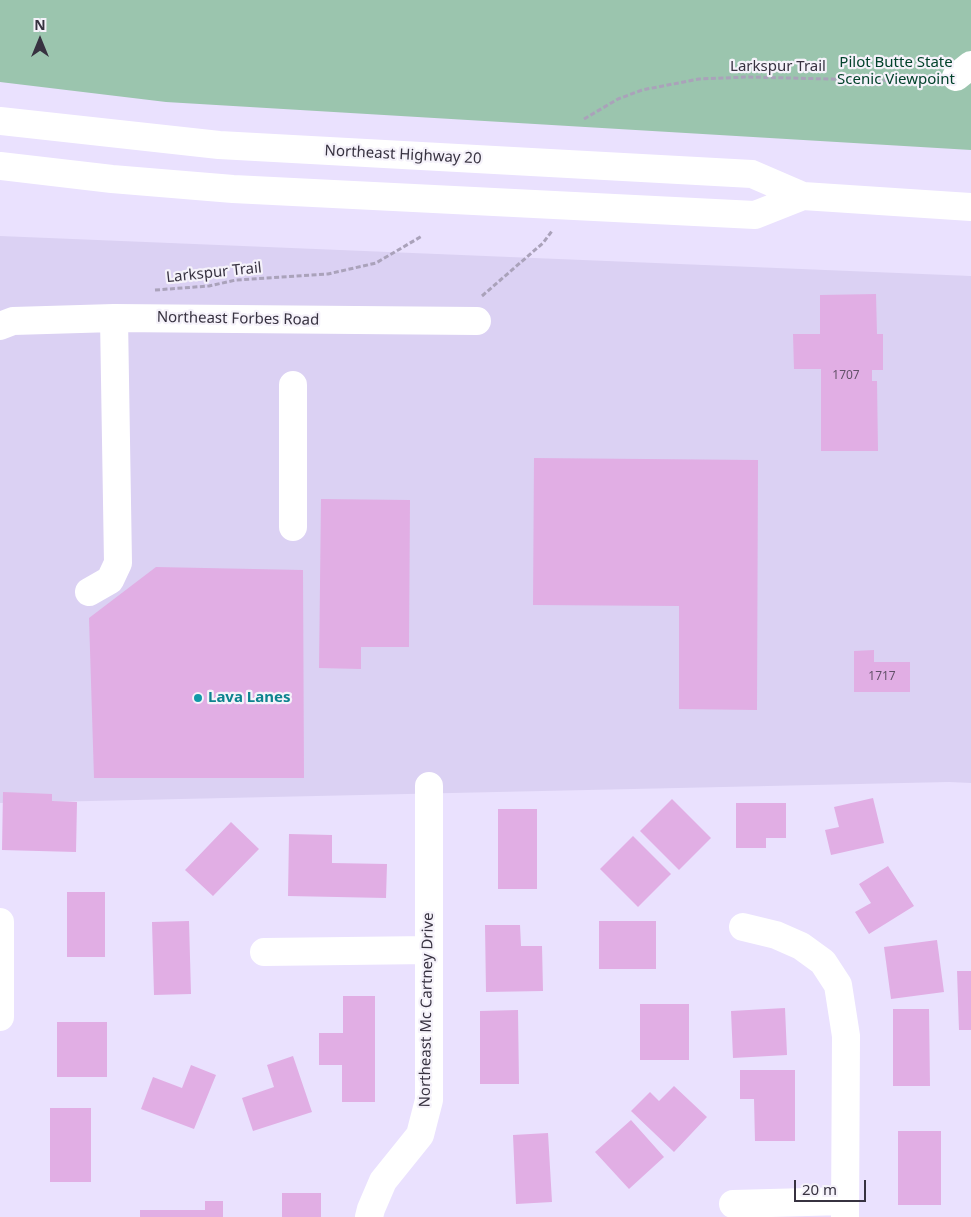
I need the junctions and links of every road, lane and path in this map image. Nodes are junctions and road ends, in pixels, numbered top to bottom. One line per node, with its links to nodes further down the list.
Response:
1 (953, 72): 2 (path, Larkspur Trail)
2 (584, 119)
3 (0, 121): 5 (main road, Northeast Highway 20)
4 (0, 166): 5 (main road, Northeast Highway 20)
5 (803, 196): 6 (main road, Northeast Highway 20)
6 (971, 207)
7 (554, 229): 12 (path)
8 (422, 236): 9 (path, Larkspur Trail)
9 (209, 286): 10 (path); 11 (path, Larkspur Trail)
10 (215, 290)
11 (148, 291)
12 (477, 310): 13 (main road, Northeast Forbes Road)
13 (114, 318): 14 (main road, Northeast Forbes Road); 17 (main road)
14 (0, 326)
15 (293, 385): 16 (main road)
16 (293, 526)
17 (88, 592)
18 (429, 786): 21 (main road, Northeast Mc Cartney Drive)
19 (0, 922): 23 (main road)
20 (744, 927): 25 (main road)
21 (429, 950): 22 (main road); 26 (main road, Northeast Mc Cartney Drive)
22 (264, 952)
23 (0, 1017)
24 (732, 1204): 25 (main road)
25 (845, 1209)
26 (369, 1217)

